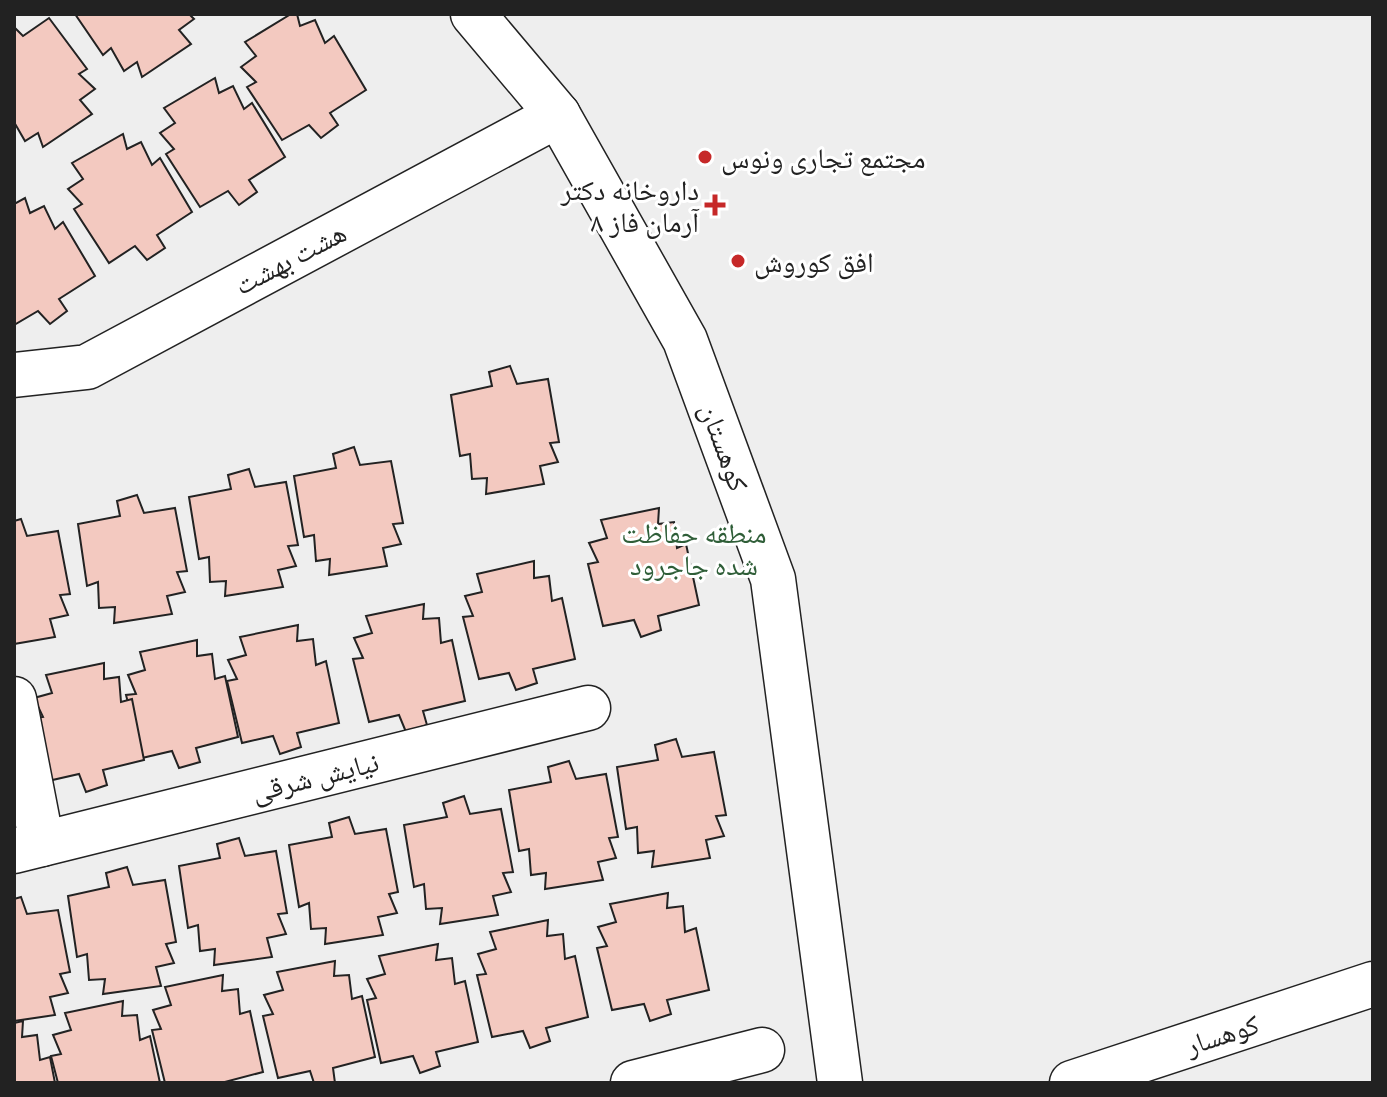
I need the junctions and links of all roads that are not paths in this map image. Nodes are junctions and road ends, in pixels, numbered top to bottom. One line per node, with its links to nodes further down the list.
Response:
1 (473, 14): 2 (street, کوهستان)
2 (558, 115): 3 (street, هشت بهشت); 10 (street, کوهستان)
3 (14, 375)
4 (14, 699): 6 (street)
5 (588, 708): 6 (street, نیایش شرقی)
6 (28, 847)
7 (1373, 984): 11 (street, کوهسار)
8 (762, 1050): 9 (street)
9 (633, 1083)
10 (840, 1083)
11 (1072, 1083)

